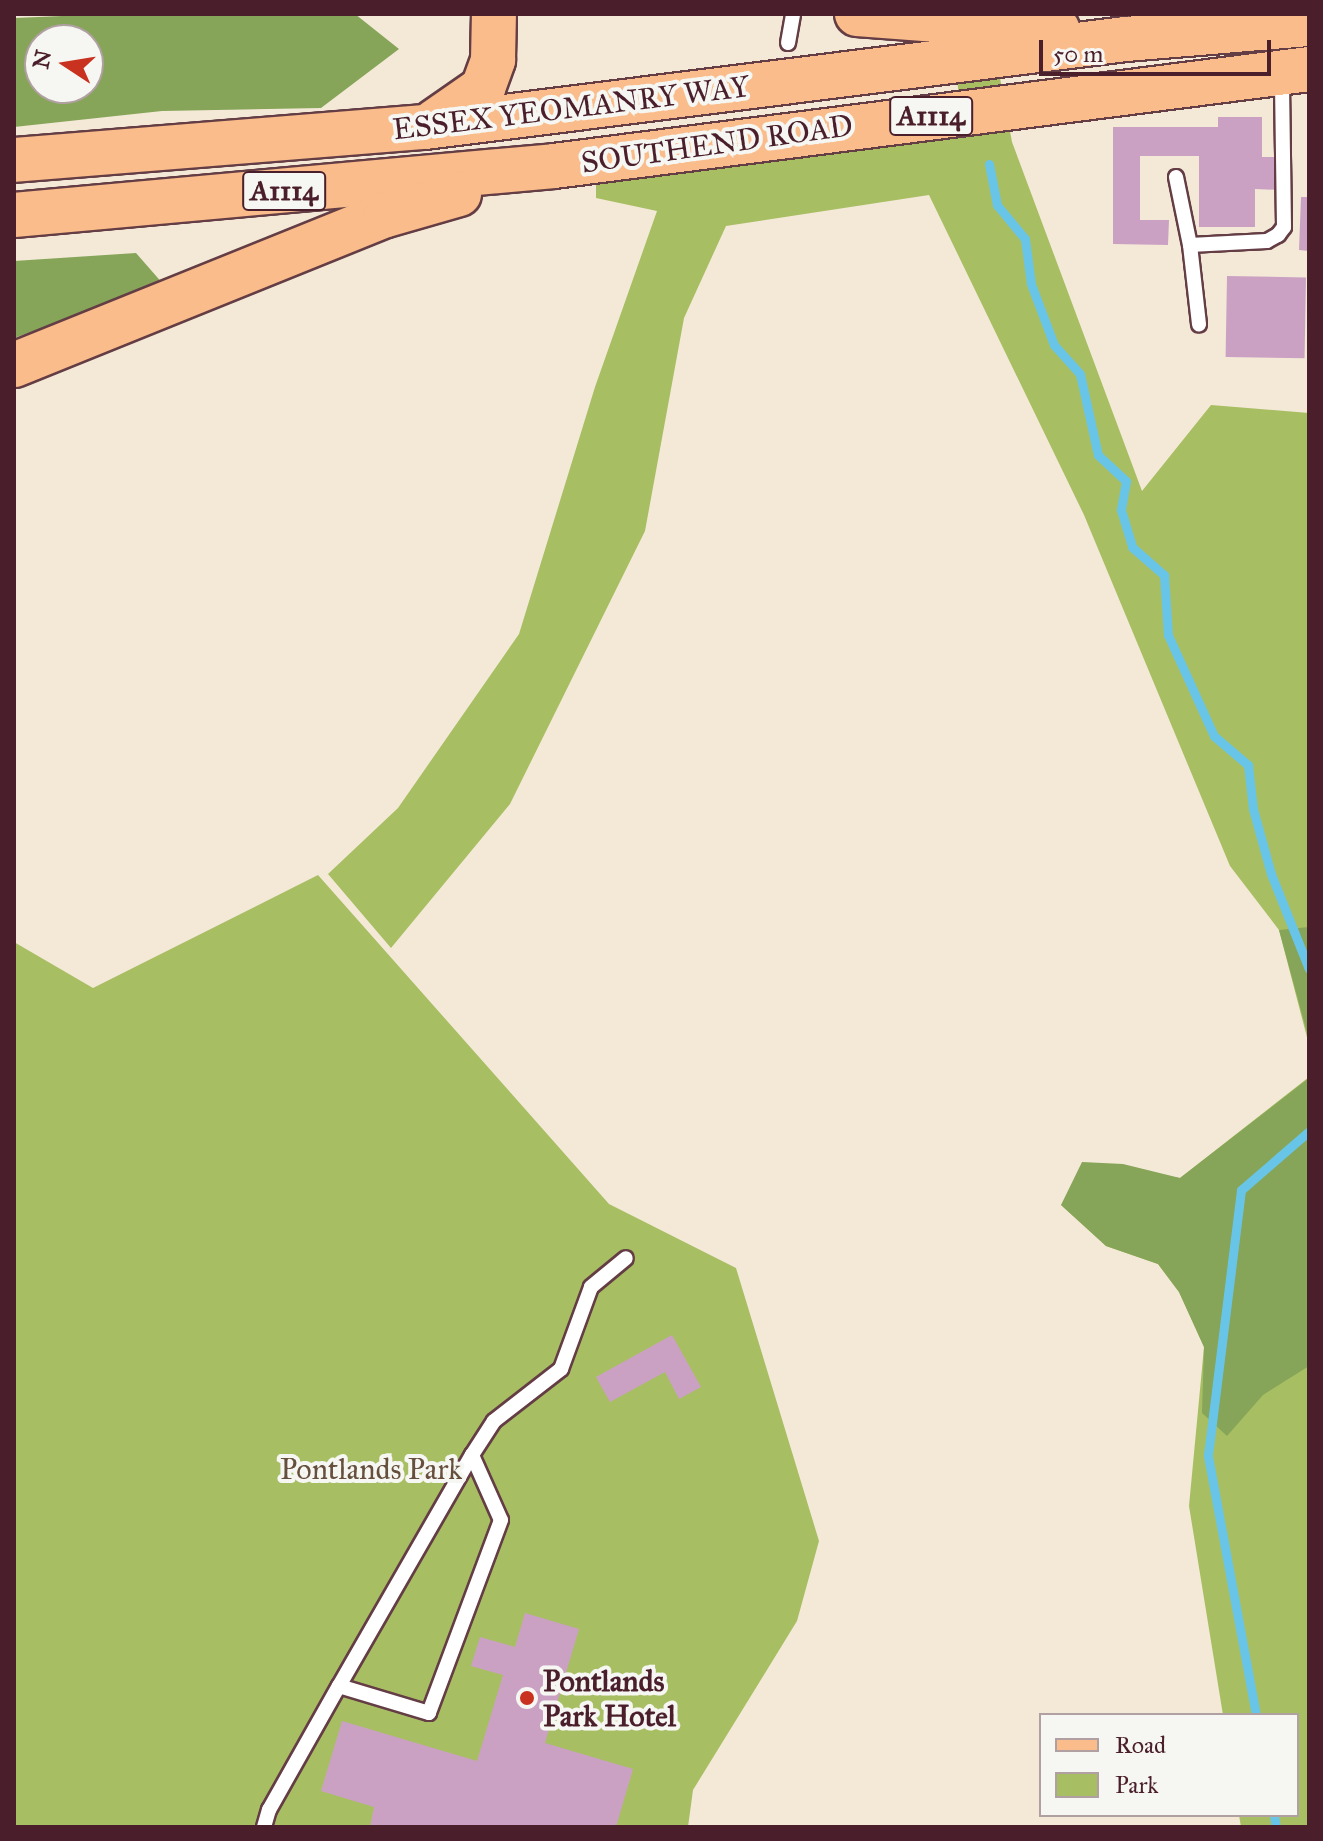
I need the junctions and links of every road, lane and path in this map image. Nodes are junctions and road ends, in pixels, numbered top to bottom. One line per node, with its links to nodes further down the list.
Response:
1 (494, 14): 8 (main road)
2 (793, 14): 6 (lane)
3 (857, 14): 5 (main road)
4 (1309, 24): 5 (main road, A1114)
5 (1126, 39): 8 (main road, ESSEX YEOMANRY WAY / A1114)
6 (788, 43)
7 (1295, 71): 10 (main road, SOUTHEND ROAD / A1114); 13 (lane)
8 (425, 127): 9 (main road, ESSEX YEOMANRY WAY / A1114)
9 (14, 160)
10 (554, 166): 12 (main road, ESSEX YEOMANRY WAY / A1114); 15 (main road)
11 (1176, 177): 13 (lane)
12 (14, 215)
13 (1190, 245): 14 (lane)
14 (1199, 324)
15 (14, 365)
16 (626, 1258): 17 (lane)
17 (472, 1455): 18 (lane); 18 (lane)
18 (339, 1686): 19 (lane)
19 (264, 1827)

